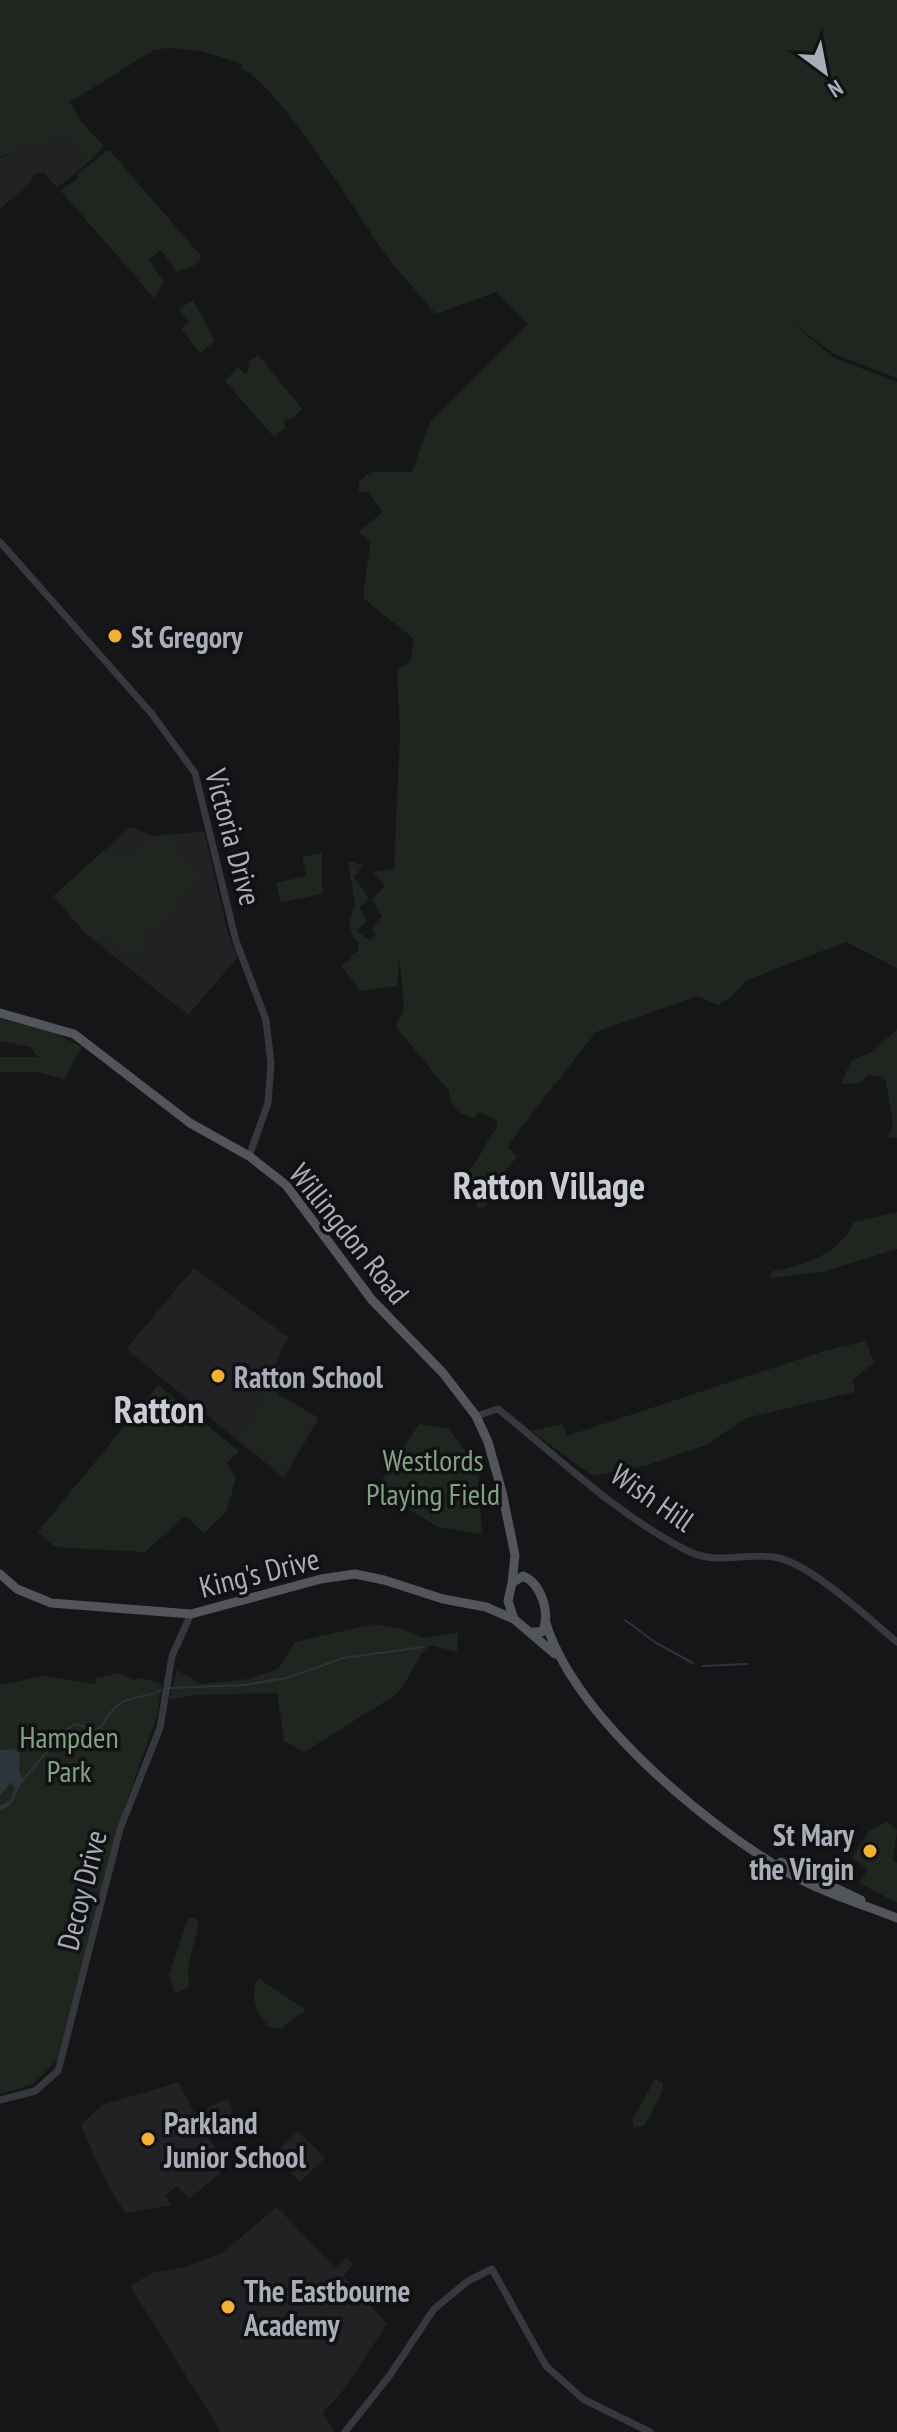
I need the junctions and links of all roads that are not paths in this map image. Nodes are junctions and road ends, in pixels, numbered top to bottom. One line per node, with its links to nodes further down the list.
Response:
1 (0, 542): 3 (street, Victoria Drive)
2 (0, 1013): 3 (main road, Willingdon Road)
3 (249, 1156): 4 (main road, Willingdon Road)
4 (476, 1416): 5 (main road, Willingdon Road); 14 (street, Wish Hill)
5 (515, 1555): 7 (main road, Willingdon Road); 8 (main road, Willingdon Road)
6 (0, 1574): 10 (main road, King's Drive)
7 (527, 1577): 8 (main road); 12 (main road, Willingdon Road)
8 (511, 1589): 9 (main road); 11 (main road, Willingdon Road)
9 (486, 1607): 10 (main road, King's Drive); 11 (main road, King's Drive)
10 (191, 1614): 19 (street, Decoy Drive)
11 (514, 1619): 13 (main road, King's Drive)
12 (545, 1620): 13 (main road); 15 (main road)
13 (530, 1632): 15 (main road)
14 (897, 1642)
15 (558, 1656): 16 (main road)
16 (725, 1828): 17 (main road); 17 (main road)
17 (882, 1912): 18 (main road)
18 (897, 1918)
19 (0, 2100)
20 (345, 2432): 21 (street)
21 (650, 2432)

